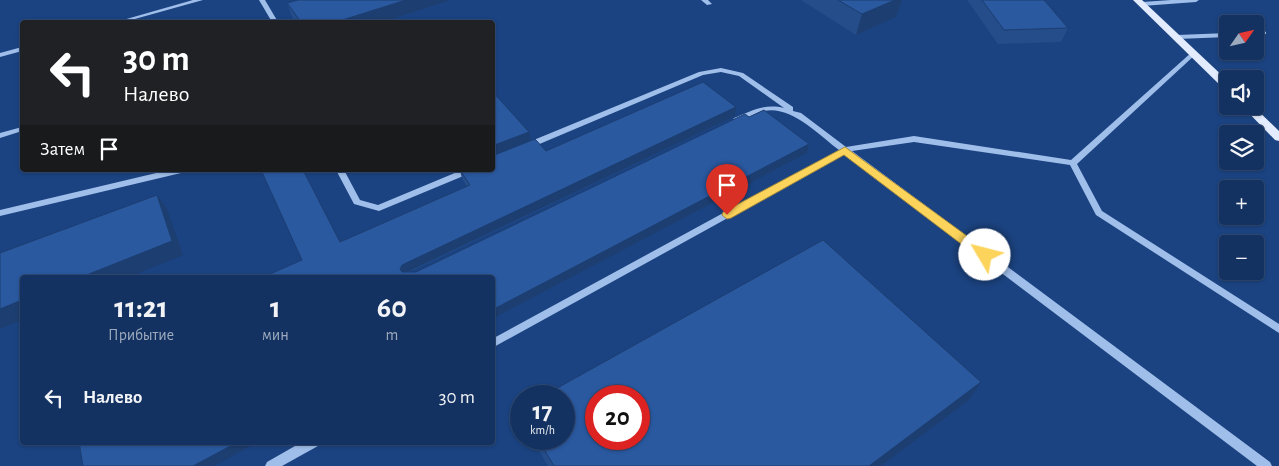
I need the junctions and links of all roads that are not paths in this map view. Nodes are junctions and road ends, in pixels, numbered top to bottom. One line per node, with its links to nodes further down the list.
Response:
1 (200, 0): 5 (street)
2 (262, 0): 6 (street)
3 (1196, 0): 4 (street)
4 (1139, 2): 8 (main road)
5 (126, 20)
6 (274, 20)
7 (1219, 35): 8 (street)
8 (1177, 37): 10 (main road)
9 (20, 50): 11 (street)
10 (1194, 53): 12 (main road); 21 (street)
11 (0, 55)
12 (1219, 78)
13 (798, 115): 15 (street); 19 (street); 20 (street)
14 (1256, 115): 18 (main road)
15 (727, 125)
16 (20, 129): 17 (street)
17 (0, 136)
18 (1279, 137)
19 (520, 149)
20 (845, 150): 21 (street); 27 (street); 30 (street)
21 (1073, 163): 26 (street)
22 (173, 172): 25 (street)
23 (341, 172): 24 (street)
24 (465, 172)
25 (0, 213)
26 (1279, 329)
27 (495, 342)
28 (309, 445): 29 (street)
29 (271, 466)
30 (1266, 466)

